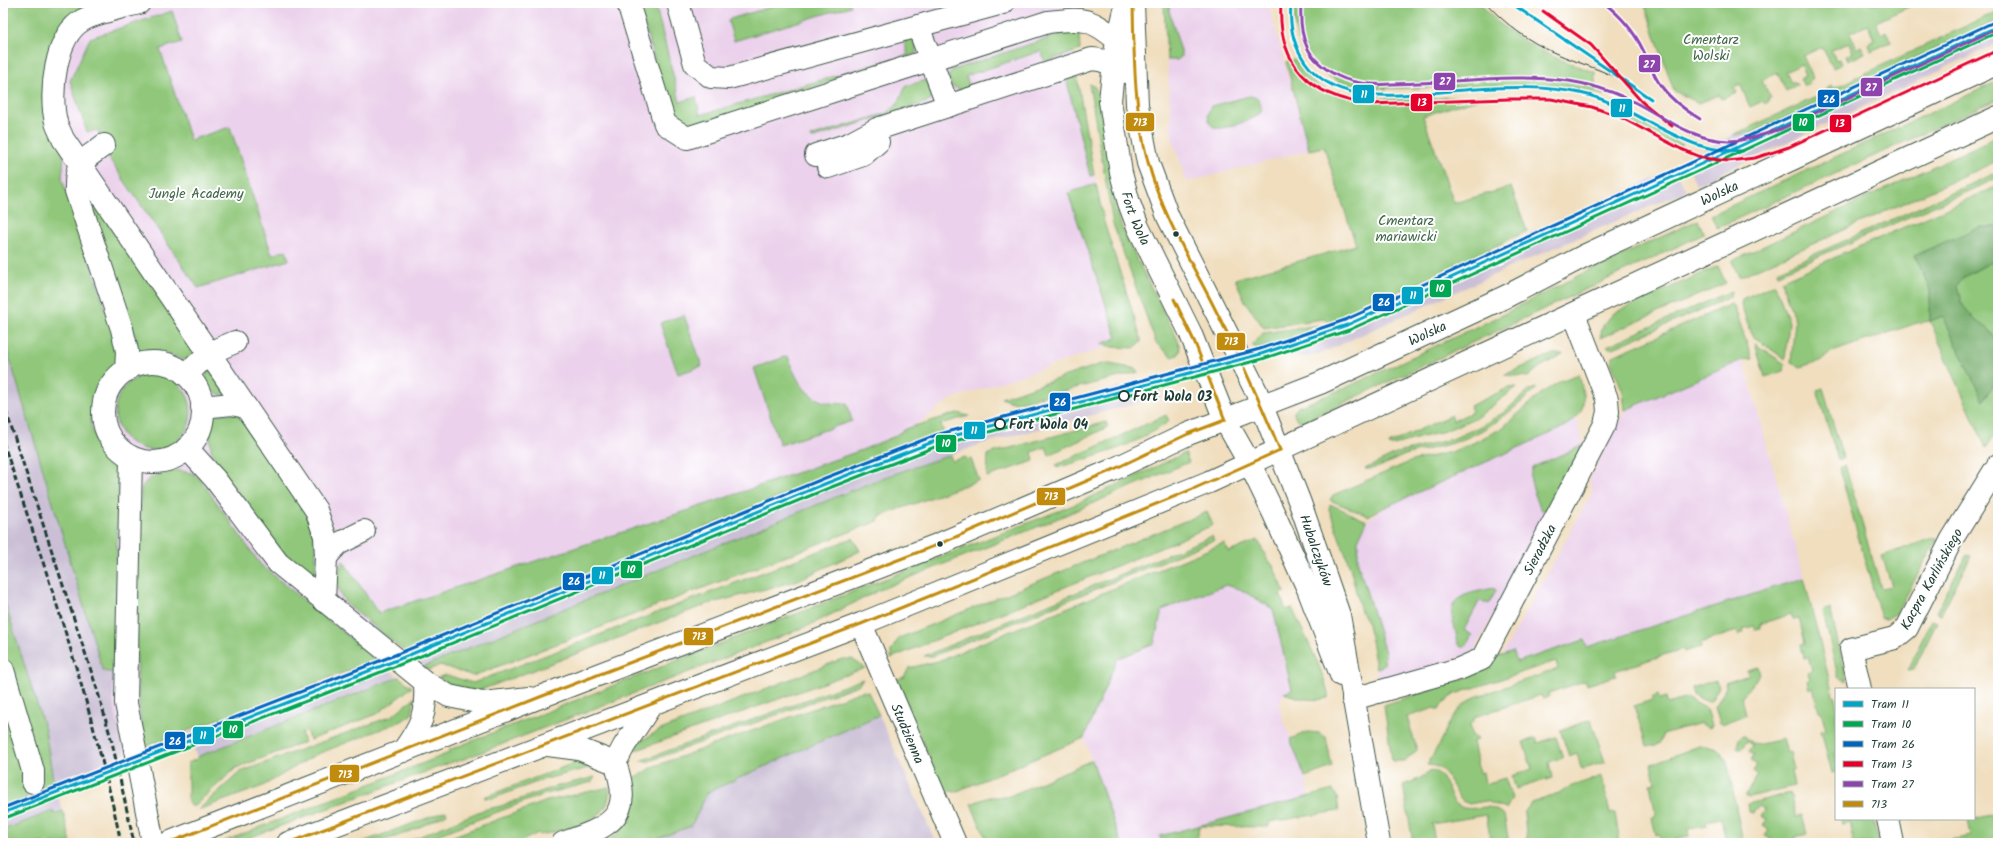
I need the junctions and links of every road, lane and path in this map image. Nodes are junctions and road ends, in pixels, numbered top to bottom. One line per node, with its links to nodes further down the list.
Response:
1 (139, 3): 19 (main road)
2 (628, 3): 9 (main road)
3 (678, 3): 7 (main road)
4 (1003, 3): 7 (main road)
5 (1127, 3): 8 (main road, Fort Wola)
6 (1133, 3): 13 (main road, Fort Wola)
7 (918, 26): 9 (main road)
8 (1117, 40): 9 (main road); 12 (main road, Fort Wola)
9 (931, 59): 15 (main road)
10 (1080, 63): 12 (main road); 14 (main road); 15 (main road)
11 (1998, 63): 25 (main road, Wolska)
12 (1113, 64): 13 (main road); 14 (main road, Fort Wola)
13 (1135, 81): 25 (main road, Fort Wola)
14 (1110, 101): 28 (main road, Fort Wola)
15 (948, 106): 18 (main road)
16 (1998, 117): 20 (main road)
17 (104, 145): 19 (main road)
18 (817, 156)
19 (80, 163): 22 (main road); 23 (main road)
20 (1574, 314): 30 (main road); 42 (main road, Sieradzka)
21 (235, 342): 22 (main road)
22 (209, 353): 24 (main road); 27 (main road)
23 (126, 371): 24 (main road); 31 (main road)
24 (186, 375): 26 (main road)
25 (1262, 405): 28 (main road, Wolska); 30 (main road, Hubalczyków)
26 (202, 407): 27 (main road); 29 (main road)
27 (246, 407): 35 (main road)
28 (1225, 420): 32 (main road, Hubalczyków); 41 (main road, Wolska)
29 (187, 448): 31 (main road); 36 (main road)
30 (1280, 450): 32 (main road); 42 (main road, Hubalczyków)
31 (131, 457): 49 (main road)
32 (1250, 464): 37 (main road); 42 (main road, Hubalczyków)
33 (1998, 465): 40 (main road, Kacpra Karlińskiego)
34 (364, 531): 35 (main road)
35 (326, 557): 36 (main road)
36 (324, 601): 39 (main road)
37 (861, 624): 43 (main road); 53 (main road, Studzienna)
38 (3, 670): 47 (main road)
39 (425, 682): 41 (main road); 45 (main road)
40 (1860, 688)
41 (540, 697): 45 (main road)
42 (1354, 699): 54 (main road, Hubalczyków)
43 (651, 704): 44 (main road); 46 (main road)
44 (548, 745): 46 (main road); 51 (main road)
45 (403, 751): 50 (main road)
46 (616, 763): 52 (main road)
47 (33, 782)
48 (1888, 820): 55 (main road)
49 (153, 843)
50 (169, 843)
51 (288, 843)
52 (563, 843)
53 (955, 843)
54 (1379, 843)
55 (1893, 843)

